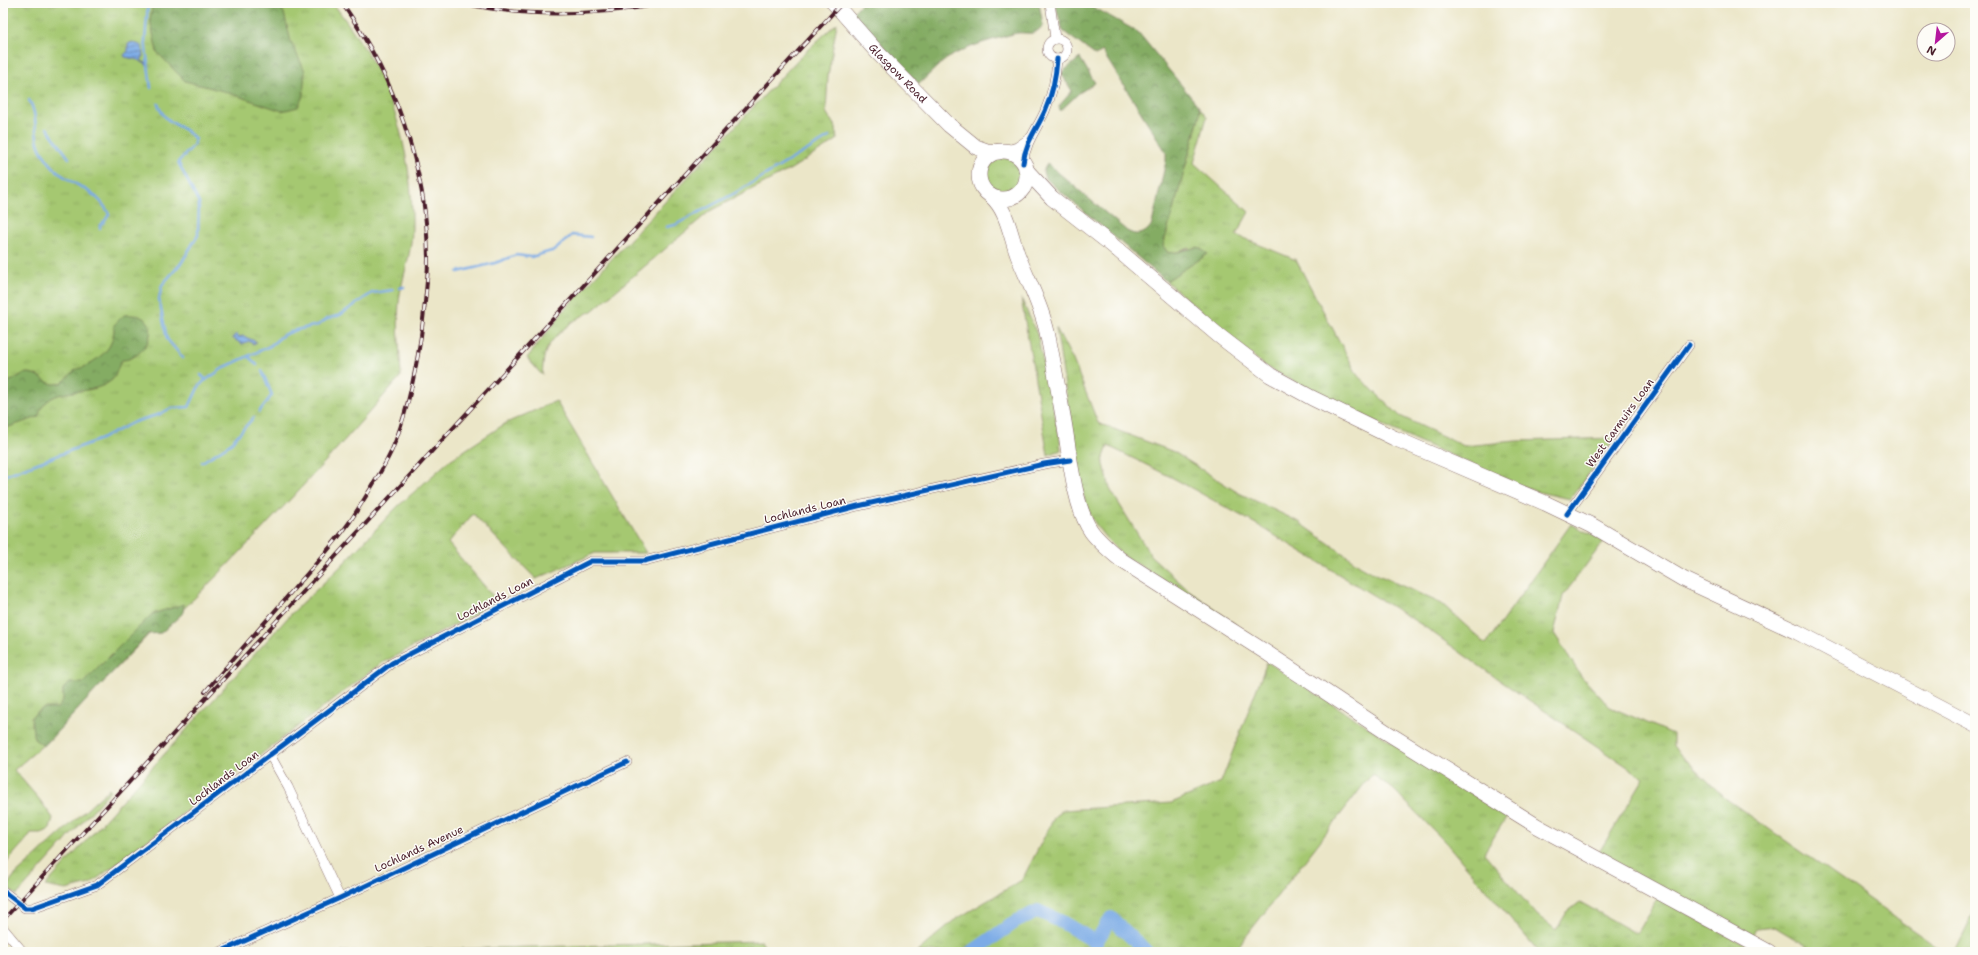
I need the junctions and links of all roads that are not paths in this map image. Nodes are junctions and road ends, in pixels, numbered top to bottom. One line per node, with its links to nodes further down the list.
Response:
1 (834, 3): 6 (main road, Glasgow Road)
2 (1050, 3): 3 (street)
3 (1055, 38): 4 (street); 4 (street)
4 (1056, 59): 5 (street)
5 (1030, 138): 7 (street); 8 (street)
6 (966, 140): 7 (main road); 9 (main road)
7 (1001, 152): 8 (main road); 9 (main road)
8 (1025, 167): 10 (main road); 12 (main road)
9 (980, 168): 11 (main road)
10 (1017, 195): 11 (main road); 12 (main road); 13 (main road)
11 (991, 196): 13 (main road)
12 (1059, 204): 16 (main road)
13 (1011, 235): 15 (main road)
14 (1689, 345): 16 (street, West Carmuirs Loan)
15 (1070, 460): 18 (street, Lochlands Loan); 25 (main road)
16 (1568, 514): 17 (main road)
17 (1975, 725)
18 (270, 755): 20 (street, Lochlands Loan); 21 (street)
19 (627, 762): 21 (street, Lochlands Avenue)
20 (3, 891)
21 (340, 898): 24 (street, Lochlands Avenue)
22 (3, 928): 23 (street)
23 (23, 952)
24 (220, 952)
25 (1769, 952)

